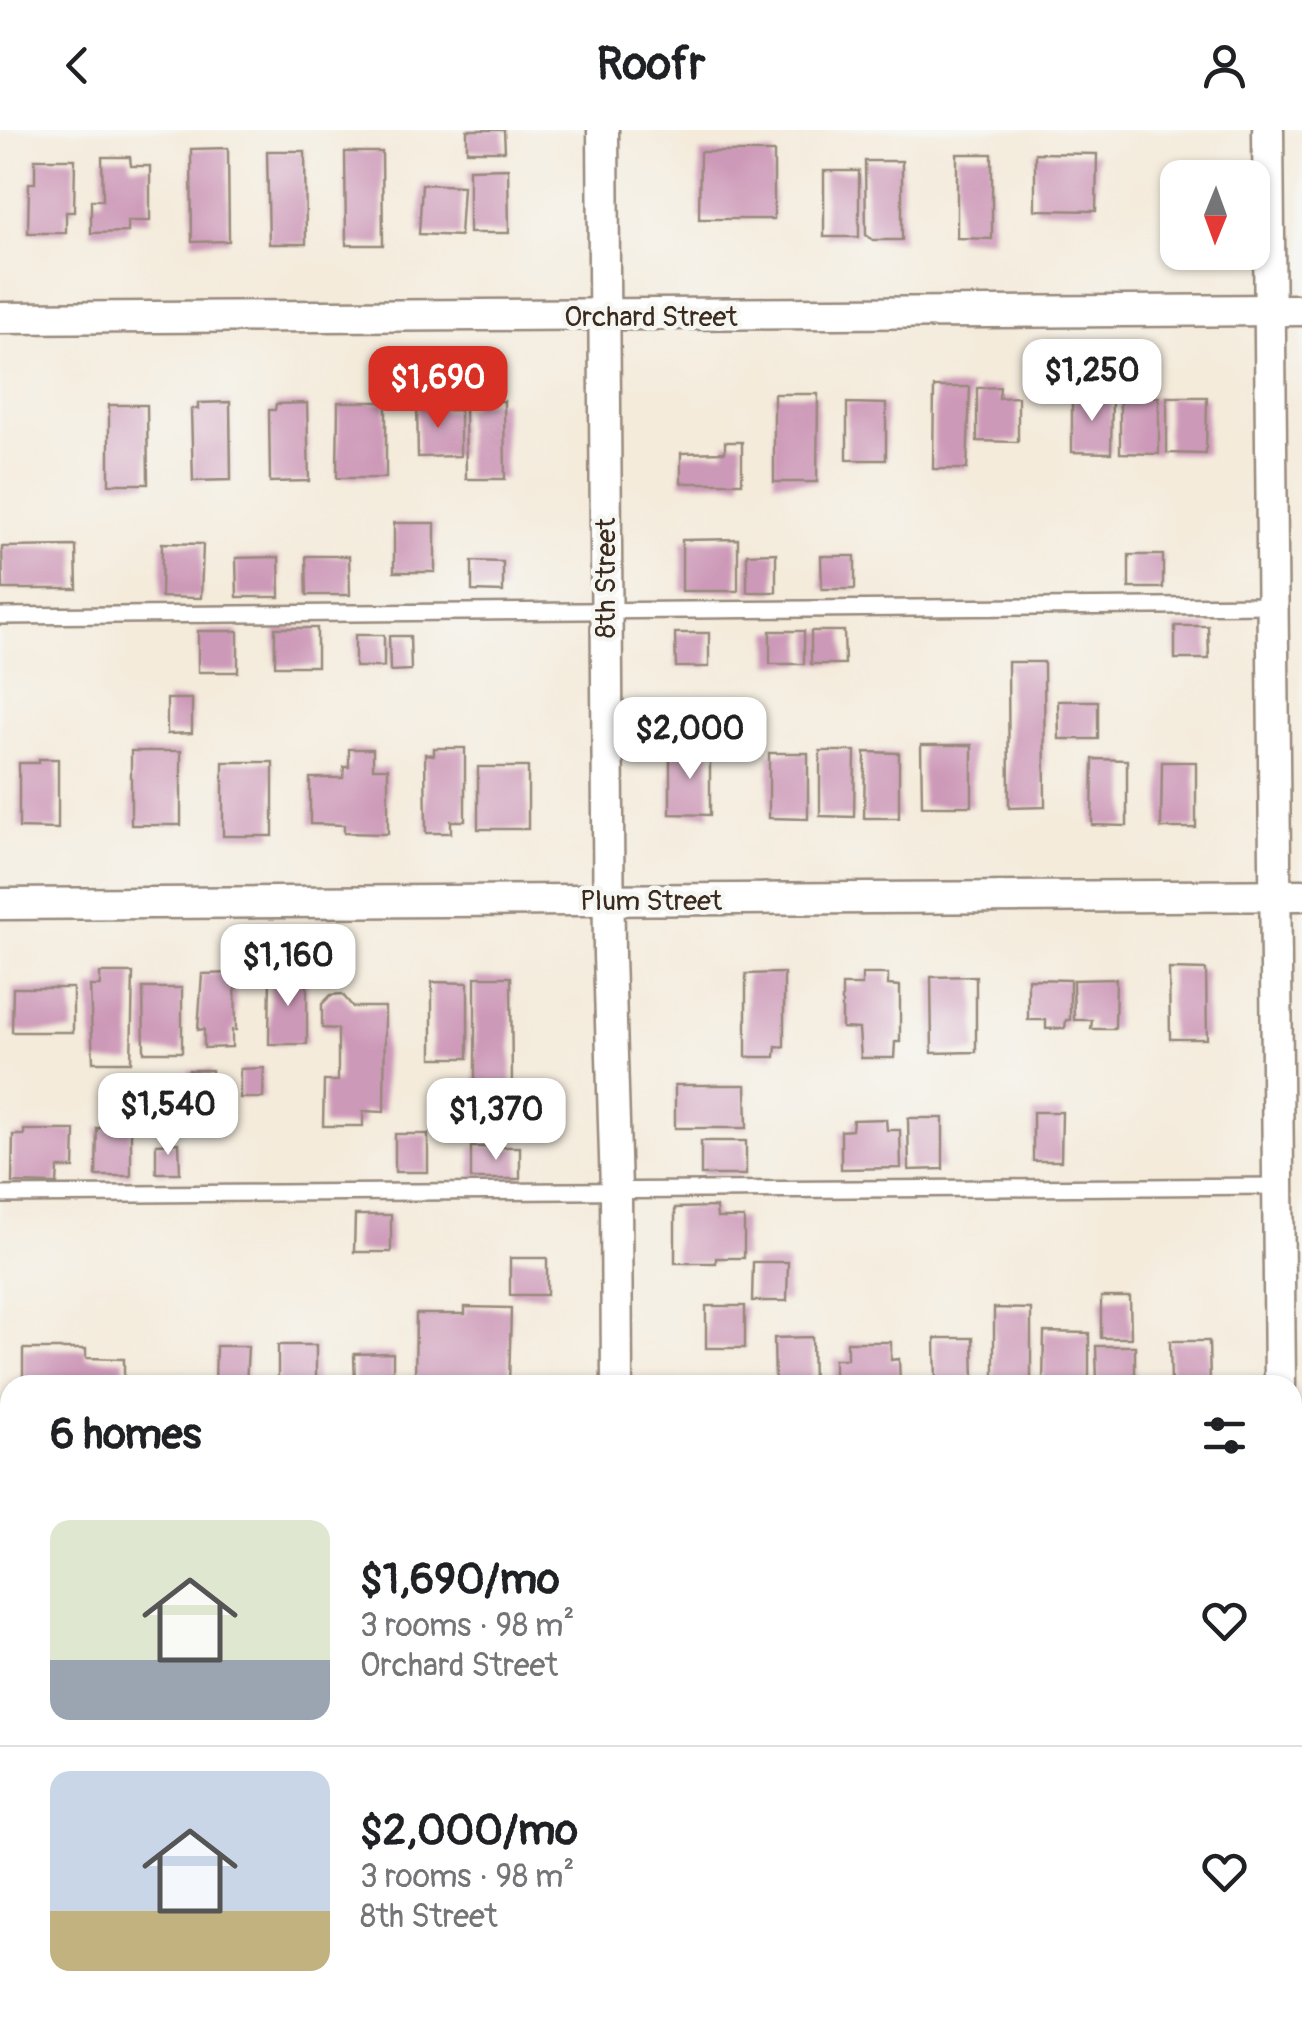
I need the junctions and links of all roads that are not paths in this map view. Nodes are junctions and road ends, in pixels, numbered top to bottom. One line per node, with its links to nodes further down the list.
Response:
1 (603, 130): 5 (street, 8th Street)
2 (1268, 130): 4 (street)
3 (1302, 310): 4 (street, Orchard Street)
4 (1270, 311): 5 (street, Orchard Street); 7 (street)
5 (604, 316): 6 (street, Orchard Street); 8 (street, 8th Street)
6 (0, 318)
7 (1274, 605): 8 (lane); 10 (street)
8 (605, 610): 9 (lane); 11 (street, 8th Street)
9 (0, 616)
10 (1289, 895): 11 (street, Plum Street); 13 (street)
11 (609, 901): 12 (street, Plum Street); 14 (street, 8th Street)
12 (0, 904)
13 (1278, 1186): 14 (lane); 17 (street)
14 (616, 1190): 15 (lane); 16 (street, 8th Street)
15 (0, 1195)
16 (617, 1375)
17 (1280, 1375)

